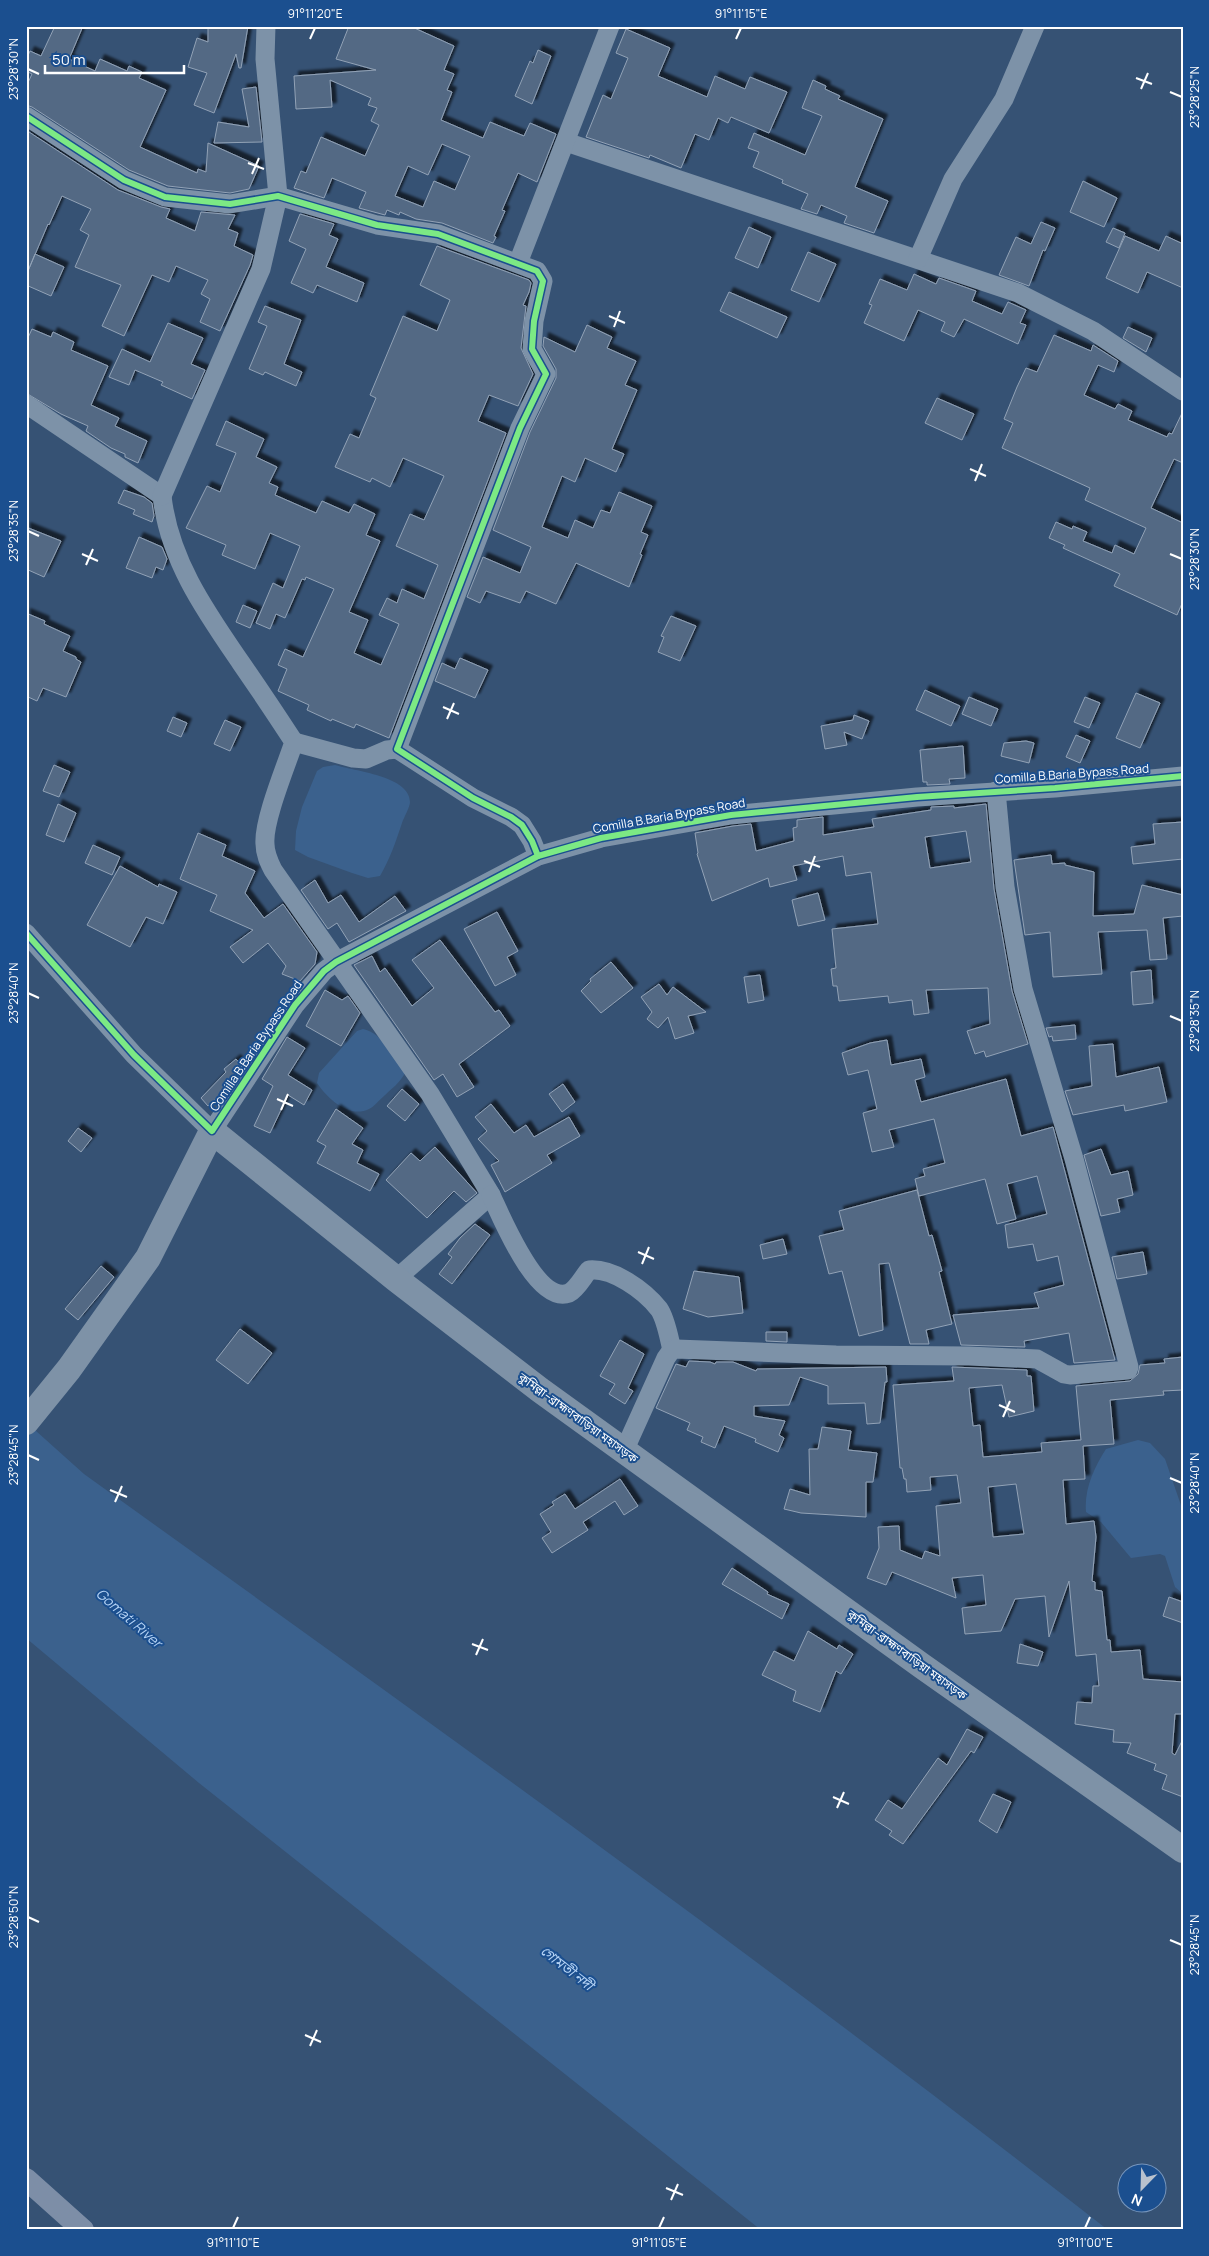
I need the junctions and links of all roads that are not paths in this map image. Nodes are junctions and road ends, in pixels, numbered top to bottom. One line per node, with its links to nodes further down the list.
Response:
1 (266, 26): 6 (street)
2 (610, 26): 5 (street)
3 (1035, 26): 7 (street)
4 (26, 116): 6 (street)
5 (566, 142): 7 (street); 8 (street)
6 (278, 196): 8 (street); 11 (street)
7 (918, 259): 9 (street)
8 (518, 263): 13 (street)
9 (1183, 391)
10 (26, 404): 11 (street)
11 (162, 496): 12 (street)
12 (294, 742): 13 (street); 18 (street)
13 (397, 749): 16 (street)
14 (1183, 776): 15 (street, Comilla B.Baria Bypass Road)
15 (996, 791): 16 (street, Comilla B.Baria Bypass Road); 22 (street)
16 (538, 856): 18 (street, Comilla B.Baria Bypass Road)
17 (26, 933): 19 (street)
18 (336, 962): 19 (street, Comilla B.Baria Bypass Road); 20 (street)
19 (212, 1131): 21 (highway, কুমিল্লা–ব্রাহ্মণবাড়িয়া মহাসড়ক); 23 (highway)
20 (491, 1196): 21 (street); 22 (street)
21 (396, 1280): 24 (highway, কুমিল্লা–ব্রাহ্মণবাড়িয়া মহাসড়ক)
22 (672, 1350): 24 (street)
23 (26, 1422)
24 (624, 1451): 25 (highway, কুমিল্লা–ব্রাহ্মণবাড়িয়া মহাসড়ক)
25 (1183, 1850)
26 (26, 2179): 27 (main road)
27 (84, 2230)

